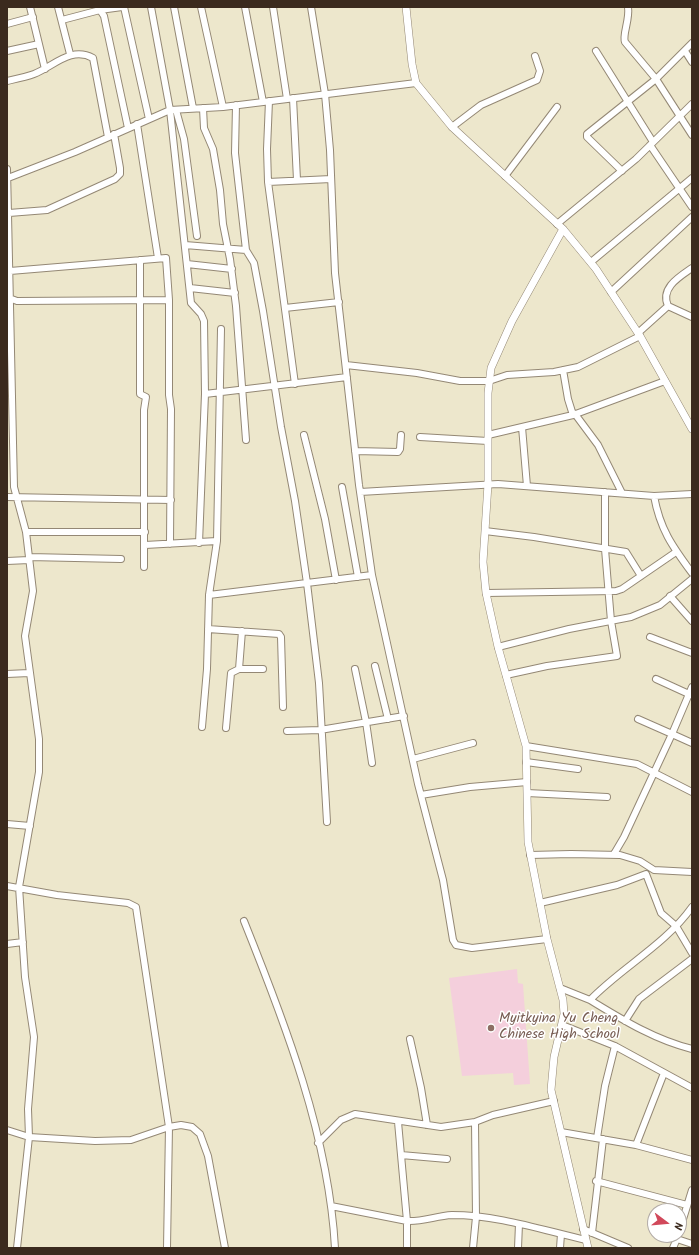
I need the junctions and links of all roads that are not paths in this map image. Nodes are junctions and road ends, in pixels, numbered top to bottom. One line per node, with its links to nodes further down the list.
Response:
1 (30, 7): 13 (street)
2 (58, 7): 14 (street)
3 (123, 7): 12 (street); 40 (street)
4 (151, 7): 38 (street)
5 (174, 7): 36 (street)
6 (201, 7): 34 (street)
7 (245, 7): 30 (street)
8 (273, 7): 29 (street)
9 (311, 7): 28 (street)
10 (406, 7): 27 (street)
11 (628, 7): 25 (street)
12 (99, 8): 14 (street); 42 (street)
13 (33, 17): 15 (street); 17 (street)
14 (62, 20): 21 (street)
15 (7, 24)
16 (692, 43): 20 (street)
17 (39, 44): 18 (street); 24 (street)
18 (7, 51)
19 (596, 51): 31 (street)
20 (685, 51): 23 (street); 25 (street)
21 (70, 54): 24 (street); 45 (street)
22 (535, 56): 43 (street)
23 (692, 62)
24 (45, 69): 26 (street)
25 (656, 79): 31 (street); 39 (street)
26 (7, 81)
27 (416, 84): 28 (street); 43 (street)
28 (325, 94): 29 (street); 52 (street)
29 (290, 99): 30 (street); 53 (street)
30 (266, 101): 33 (street); 54 (street)
31 (628, 102): 46 (street); 48 (street)
32 (692, 104): 39 (street)
33 (236, 105): 34 (street); 63 (street)
34 (223, 106): 37 (street)
35 (556, 107): 49 (street)
36 (193, 108): 37 (street); 38 (street)
37 (203, 108): 62 (street)
38 (173, 110): 40 (street); 60 (street); 61 (street)
39 (679, 117): 44 (street); 46 (street)
40 (149, 119): 41 (street)
41 (137, 124): 42 (street); 64 (street)
42 (128, 128): 45 (street)
43 (452, 128): 49 (street)
44 (692, 135)
45 (111, 136): 50 (street); 57 (street)
46 (651, 144): 48 (street); 55 (street)
47 (7, 169): 50 (street)
48 (622, 171): 59 (street)
49 (505, 176): 59 (street)
50 (8, 178): 57 (street)
51 (692, 178): 55 (street)
52 (331, 179): 53 (street); 77 (street)
53 (297, 180): 54 (street)
54 (268, 182): 79 (street)
55 (679, 190): 56 (street); 66 (street)
56 (692, 207)
57 (9, 213): 70 (street)
58 (692, 217): 72 (street)
59 (560, 227): 66 (street); 87 (street)
60 (196, 236)
61 (185, 245): 62 (street); 67 (street)
62 (229, 248): 63 (street); 69 (street)
63 (246, 250): 90 (street)
64 (158, 258): 65 (street); 76 (street)
65 (140, 260): 70 (street); 75 (street)
66 (591, 262): 72 (street)
67 (187, 264): 69 (street); 71 (street)
68 (692, 268): 78 (street)
69 (232, 269): 73 (street)
70 (10, 271): 74 (street)
71 (190, 288): 73 (street); 93 (street)
72 (611, 292): 82 (street)
73 (235, 293): 91 (street)
74 (9, 298): 75 (street); 84 (street)
75 (139, 299): 76 (street); 114 (street)
76 (169, 300): 115 (street)
77 (339, 302): 79 (street); 83 (street)
78 (668, 306): 80 (street); 82 (street)
79 (285, 308): 89 (street)
80 (692, 317)
81 (221, 330): 92 (street)
82 (639, 334): 85 (street); 88 (street)
83 (346, 365): 86 (street); 87 (street)
84 (9, 368): 102 (street)
85 (564, 370): 87 (street); 94 (street)
86 (347, 377): 89 (street); 103 (street)
87 (489, 381): 100 (street)
88 (665, 381): 94 (street); 96 (street)
89 (295, 384): 90 (street)
90 (275, 386): 91 (street); 135 (street)
91 (243, 390): 92 (street); 101 (street)
92 (221, 392): 93 (street); 119 (street)
93 (205, 394): 120 (street)
94 (574, 415): 95 (street); 109 (street)
95 (522, 427): 100 (street); 105 (street)
96 (692, 427)
97 (304, 435): 133 (street)
98 (401, 435): 103 (street)
99 (420, 437): 100 (street)
100 (488, 438): 104 (street)
101 (246, 440)
102 (10, 451): 113 (street)
103 (355, 451): 107 (street)
104 (488, 484): 105 (street); 107 (street); 116 (street)
105 (527, 486): 108 (street)
106 (342, 487): 131 (street)
107 (360, 492): 130 (street)
108 (605, 492): 109 (street); 123 (street)
109 (622, 493): 111 (street)
110 (692, 494): 111 (street)
111 (654, 496): 124 (street)
112 (7, 497): 113 (street)
113 (17, 498): 114 (street); 117 (street)
114 (144, 498): 115 (street); 118 (street)
115 (171, 500): 121 (street)
116 (485, 531): 123 (street); 136 (street)
117 (26, 532): 118 (street); 125 (street)
118 (145, 532): 122 (street)
119 (217, 541): 120 (street); 138 (street)
120 (199, 543): 121 (street)
121 (170, 544): 122 (street)
122 (145, 545): 128 (street)
123 (605, 549): 132 (street); 137 (street)
124 (676, 552): 129 (street); 132 (street)
125 (29, 558): 126 (street); 127 (street); 151 (street)
126 (121, 559)
127 (7, 561)
128 (144, 567)
129 (692, 573)
130 (372, 575): 131 (street); 158 (street)
131 (358, 576): 133 (street)
132 (641, 576): 137 (street)
133 (336, 580): 135 (street)
134 (692, 580): 139 (street)
135 (307, 583): 138 (street); 164 (street)
136 (486, 592): 137 (street); 145 (street)
137 (608, 592): 140 (street)
138 (209, 595): 142 (street)
139 (670, 596): 140 (street); 141 (street)
140 (611, 621): 145 (street); 153 (street)
141 (692, 621)
142 (208, 629): 143 (street); 162 (street)
143 (242, 631): 148 (street); 157 (street)
144 (650, 637): 146 (street)
145 (498, 647): 153 (street)
146 (692, 653)
147 (375, 666): 159 (street)
148 (239, 669): 149 (street); 163 (street)
149 (263, 669)
150 (355, 669): 161 (street)
151 (29, 673): 152 (street); 182 (street)
152 (7, 674)
153 (506, 675): 169 (street)
154 (656, 679): 156 (street)
155 (692, 688): 156 (street)
156 (690, 695): 166 (street)
157 (282, 707)
158 (404, 716): 159 (street); 170 (street)
159 (388, 719): 161 (street)
160 (638, 719): 166 (street)
161 (366, 722): 164 (street); 172 (street)
162 (202, 727)
163 (226, 728)
164 (320, 730): 165 (street); 180 (street)
165 (287, 731)
166 (672, 734): 167 (street); 174 (street)
167 (692, 742)
168 (473, 743): 170 (street)
169 (526, 746): 171 (street); 174 (street)
170 (413, 759): 178 (street)
171 (526, 762): 173 (street); 175 (street)
172 (372, 763)
173 (578, 769)
174 (654, 771): 176 (street); 183 (street)
175 (527, 782): 177 (street); 178 (street)
176 (692, 792)
177 (527, 793): 179 (street); 184 (street)
178 (421, 795): 192 (street)
179 (607, 797)
180 (327, 822)
181 (7, 824): 182 (street)
182 (30, 826): 187 (street)
183 (614, 854): 184 (street); 185 (street)
184 (530, 855): 188 (street)
185 (692, 872)
186 (7, 886): 187 (street)
187 (19, 887): 193 (street); 210 (street)
188 (540, 903): 191 (street); 192 (street)
189 (692, 907): 191 (street)
190 (244, 921): 215 (street)
191 (676, 926): 195 (street); 198 (street)
192 (547, 939): 197 (street)
193 (23, 942): 194 (street); 213 (street)
194 (7, 944)
195 (692, 954)
196 (692, 959): 199 (street)
197 (560, 988): 198 (street); 200 (street)
198 (590, 1000): 199 (street)
199 (625, 1021): 203 (street)
200 (562, 1025): 202 (street); 206 (street)
201 (410, 1039): 209 (street)
202 (615, 1046): 204 (street); 214 (street)
203 (692, 1049)
204 (664, 1073): 205 (street); 216 (street)
205 (692, 1088)
206 (554, 1101): 208 (street); 212 (street)
207 (398, 1122): 209 (street); 215 (street); 217 (street)
208 (475, 1122): 209 (street); 225 (street)
209 (426, 1125)
210 (168, 1127): 213 (street); 233 (street); 234 (street)
211 (7, 1130): 213 (street)
212 (561, 1132): 214 (street); 228 (street)
213 (29, 1137): 232 (street)
214 (600, 1139): 216 (street); 220 (street)
215 (318, 1143): 224 (street)
216 (636, 1145): 219 (street)
217 (401, 1155): 218 (street); 226 (street)
218 (447, 1159)
219 (692, 1160)
220 (596, 1181): 222 (street); 229 (street)
221 (692, 1190): 223 (street)
222 (679, 1203)
223 (687, 1205)
224 (331, 1206): 226 (street); 235 (street)
225 (476, 1218): 226 (street); 227 (street); 237 (street)
226 (407, 1221): 236 (street)
227 (520, 1224): 230 (street); 238 (street)
228 (583, 1229): 229 (street); 231 (street)
229 (592, 1233): 241 (street)
230 (561, 1234): 231 (street); 239 (street)
231 (586, 1240): 240 (street)
232 (17, 1248)
233 (168, 1248)
234 (226, 1248)
235 (335, 1248)
236 (407, 1248)
237 (474, 1248)
238 (518, 1248)
239 (560, 1248)
240 (588, 1248)
241 (628, 1248)

